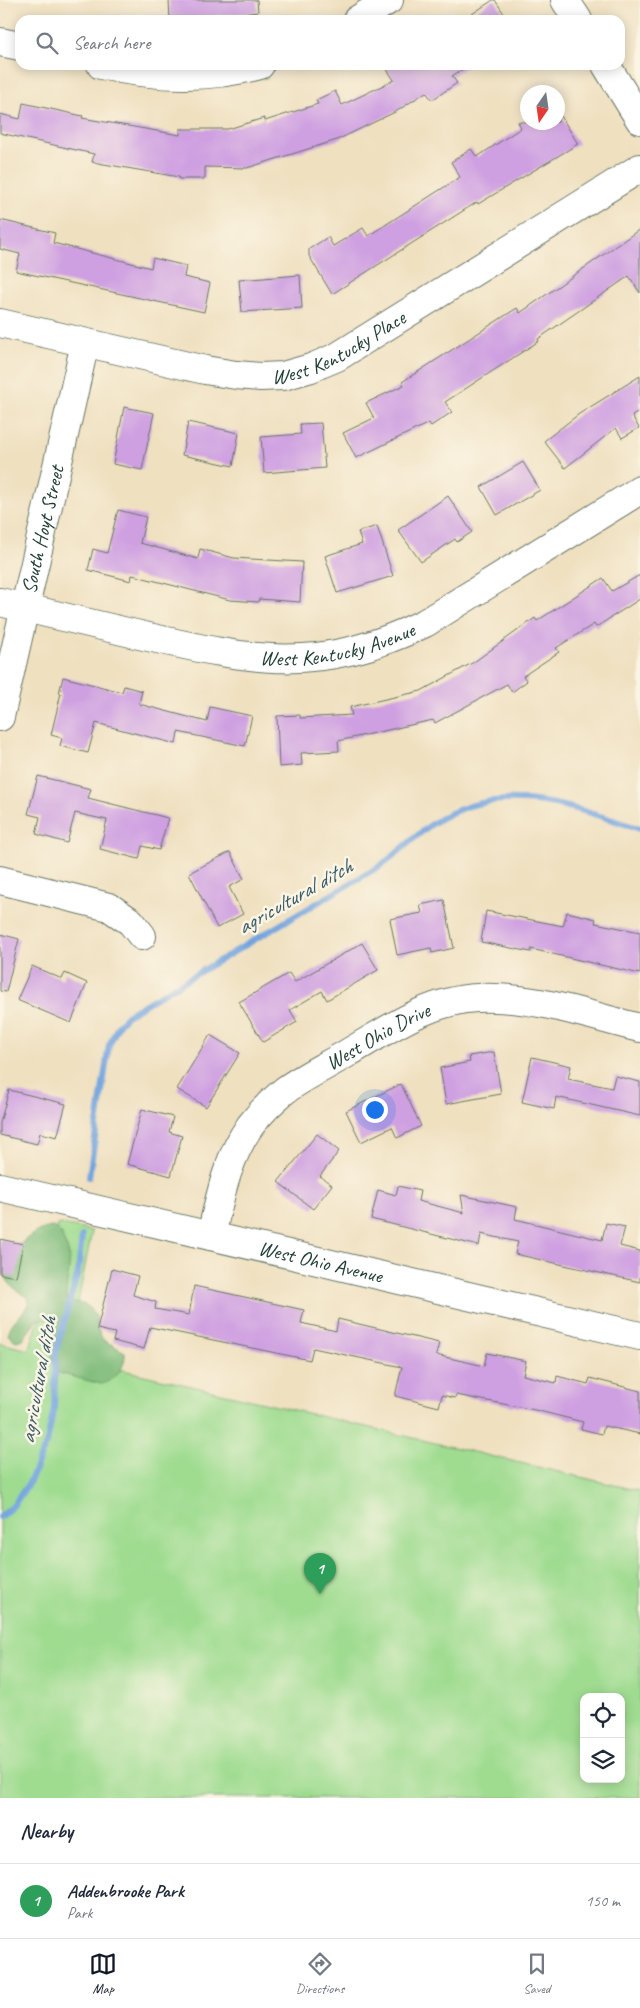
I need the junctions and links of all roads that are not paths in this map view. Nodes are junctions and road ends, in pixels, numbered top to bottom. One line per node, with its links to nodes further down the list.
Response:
1 (388, 0): 3 (street)
2 (565, 0): 4 (street)
3 (365, 15)
4 (575, 15)
5 (0, 42): 6 (street)
6 (15, 45)
7 (129, 70): 8 (street)
8 (234, 70)
9 (609, 70): 10 (street)
10 (640, 120)
11 (640, 168): 13 (street, West Kentucky Place)
12 (0, 323): 13 (street, West Kentucky Place)
13 (85, 343): 15 (street, South Hoyt Street)
14 (640, 490): 15 (street, West Kentucky Avenue)
15 (12, 605): 16 (street, South Hoyt Street)
16 (0, 717)
17 (0, 880): 18 (street)
18 (142, 936)
19 (640, 1028): 21 (street, West Ohio Drive)
20 (0, 1187): 21 (street, West Ohio Avenue)
21 (211, 1236): 22 (street, West Ohio Avenue)
22 (640, 1336)

